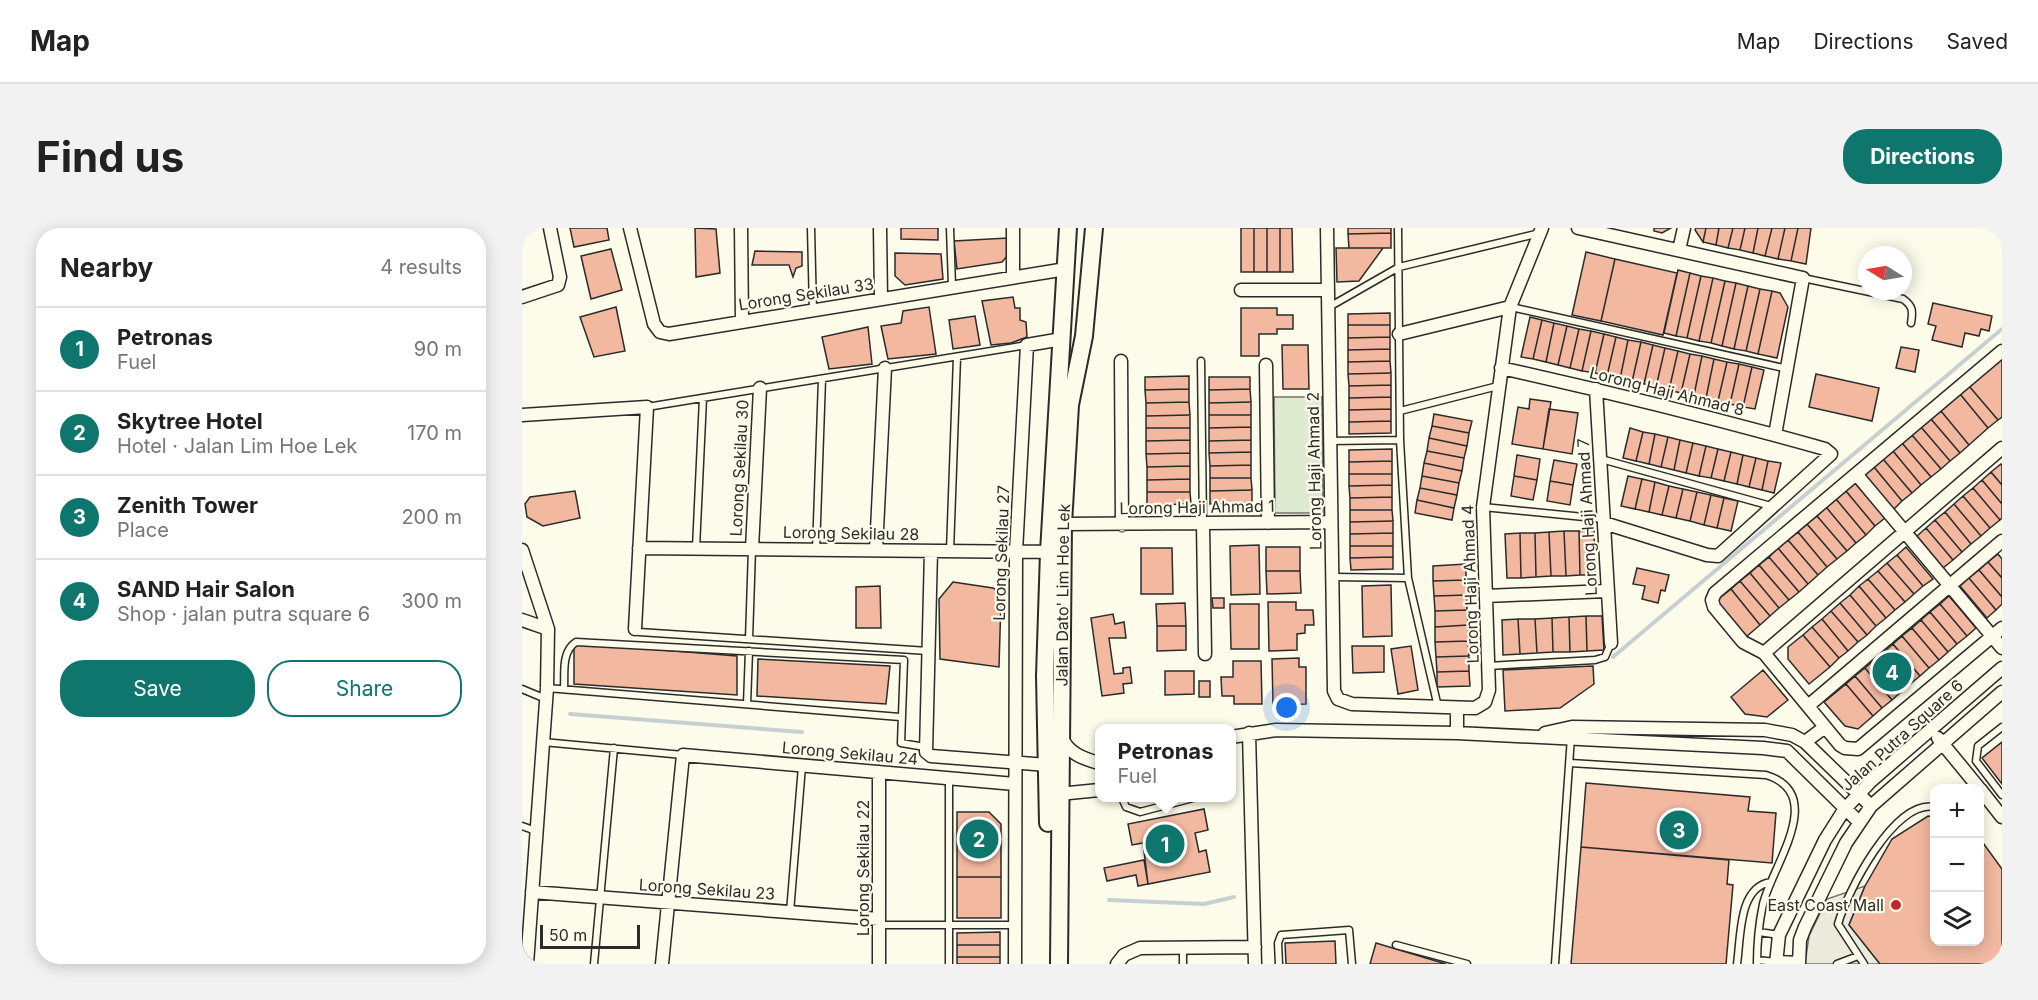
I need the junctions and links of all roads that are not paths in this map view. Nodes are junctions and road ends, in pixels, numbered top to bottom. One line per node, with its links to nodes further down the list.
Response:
1 (550, 228): 23 (street)
2 (630, 228): 28 (street, Lorong Sekilau 33)
3 (741, 228): 28 (street)
4 (811, 228): 27 (lane)
5 (880, 228): 24 (street)
6 (950, 228): 20 (lane)
7 (1013, 228): 18 (street)
8 (1068, 228): 17 (street, Jalan Dato' Lim Hoe Lek)
9 (1094, 228): 60 (street, Jalan Dato' Lim Hoe Lek)
10 (1327, 228): 22 (street, Lorong Haji Ahmad 2)
11 (1398, 228): 16 (lane)
12 (1578, 228): 15 (street)
13 (1684, 228): 15 (street)
14 (1541, 230): 16 (lane); 26 (street, Lorong Haji Ahmad 4)
15 (1679, 250): 19 (street)
16 (1399, 267): 25 (lane); 30 (lane)
17 (1066, 269): 18 (street, Lorong Sekilau 33); 31 (street, Jalan Dato' Lim Hoe Lek)
18 (1013, 276): 20 (street, Lorong Sekilau 33)
19 (1803, 278): 29 (lane); 40 (street)
20 (952, 286): 24 (street, Lorong Sekilau 33)
21 (1241, 290): 22 (street)
22 (1328, 290): 25 (street, Lorong Haji Ahmad 2)
23 (522, 297)
24 (881, 299): 27 (street, Lorong Sekilau 33)
25 (1328, 307): 51 (street, Lorong Haji Ahmad 2)
26 (1510, 307): 30 (street); 39 (street, Lorong Haji Ahmad 4); 40 (lane)
27 (813, 311): 28 (street, Lorong Sekilau 33)
28 (742, 321)
29 (1911, 323)
30 (1399, 334): 47 (lane)
31 (1062, 339): 32 (street); 74 (street, Jalan Dato' Lim Hoe Lek)
32 (1028, 345): 34 (lane); 73 (street, Lorong Sekilau 27)
33 (2002, 351): 54 (street, Jalan Putra Square 6)
34 (957, 357): 38 (lane); 72 (lane)
35 (1201, 360): 61 (lane)
36 (1121, 361): 62 (street)
37 (1266, 365): 59 (street)
38 (885, 368): 41 (lane); 70 (street)
39 (1501, 368): 42 (street, Lorong Haji Ahmad 4); 44 (street, Lorong Haji Ahmad 8)
40 (1789, 369): 49 (street)
41 (822, 379): 43 (lane); 68 (lane)
42 (1498, 386): 47 (lane); 55 (street, Lorong Haji Ahmad 4)
43 (760, 388): 45 (lane); 67 (street, Lorong Sekilau 30)
44 (1596, 389): 49 (street, Lorong Haji Ahmad 8); 53 (street, Lorong Haji Ahmad 7)
45 (703, 398): 46 (lane); 66 (lane)
46 (647, 407): 48 (street); 65 (street)
47 (1400, 411): 50 (lane)
48 (522, 415)
49 (1775, 435): 56 (street, Lorong Haji Ahmad 8)
50 (1400, 440): 51 (lane); 76 (lane)
51 (1330, 441): 58 (street, Lorong Haji Ahmad 2)
52 (2002, 448): 63 (street)
53 (1601, 459): 56 (lane); 57 (street, Lorong Haji Ahmad 7)
54 (1857, 475): 63 (street); 89 (street, Jalan Putra Square 6)
55 (1483, 507): 57 (lane); 79 (street, Lorong Haji Ahmad 4)
56 (1775, 507): 57 (street)
57 (1604, 521): 78 (street, Lorong Haji Ahmad 7)
58 (1331, 522): 59 (street, Lorong Haji Ahmad 1); 75 (street, Lorong Haji Ahmad 2)
59 (1268, 523): 61 (street, Lorong Haji Ahmad 1)
60 (1063, 524): 62 (street, Lorong Haji Ahmad 1); 74 (street, Jalan Dato' Lim Hoe Lek)
61 (1203, 524): 62 (street, Lorong Haji Ahmad 1); 90 (street)
62 (1122, 525)
63 (1905, 532): 77 (street); 89 (street)
64 (2002, 541): 77 (street)
65 (639, 548): 66 (street, Lorong Sekilau 28); 82 (street)
66 (696, 548): 67 (street, Lorong Sekilau 28)
67 (752, 549): 68 (street, Lorong Sekilau 28); 84 (lane)
68 (816, 549): 70 (street, Lorong Sekilau 28)
69 (522, 550): 81 (street)
70 (876, 550): 71 (street, Lorong Sekilau 28)
71 (932, 551): 72 (street, Lorong Sekilau 28); 88 (street)
72 (950, 551): 73 (street, Lorong Sekilau 28)
73 (1016, 552): 74 (street, Lorong Sekilau 28); 119 (street, Lorong Sekilau 27)
74 (1056, 552): 107 (street, Jalan Dato' Lim Hoe Lek); 123 (street, Jalan Dato' Lim Hoe Lek)
75 (1332, 577): 76 (lane); 98 (street, Lorong Haji Ahmad 2)
76 (1408, 578): 100 (lane)
77 (1950, 585): 83 (street); 99 (street)
78 (1606, 591): 79 (street); 85 (street, Lorong Haji Ahmad 7)
79 (1486, 596): 91 (street, Lorong Haji Ahmad 4)
80 (522, 620): 81 (street)
81 (548, 629): 96 (street)
82 (635, 629): 84 (lane)
83 (1997, 632): 86 (street); 104 (street, Jalan Putra Square 6)
84 (749, 639): 88 (lane)
85 (1611, 643): 91 (lane)
86 (2002, 648)
87 (749, 651): 94 (lane); 97 (lane); 102 (lane)
88 (928, 651): 116 (street)
89 (1764, 653): 99 (street, Jalan Putra Square 6)
90 (1205, 654)
91 (1488, 666): 101 (street, Lorong Haji Ahmad 4)
92 (2002, 668): 106 (street, Jalan Putra Square 6)
93 (522, 689): 96 (lane)
94 (564, 689): 96 (lane); 97 (lane)
95 (2002, 692): 115 (street, Jalan Putra Square 6)
96 (546, 693): 113 (street)
97 (747, 704): 102 (lane)
98 (1352, 704): 100 (street, Lorong Haji Ahmad 4)
99 (1808, 706): 104 (street, Jalan Putra Square 6)
100 (1438, 707): 101 (street, Lorong Haji Ahmad 4)
101 (1457, 708): 109 (street)
102 (900, 717): 116 (lane)
103 (1572, 727): 110 (street); 112 (lane); 114 (street)
104 (1825, 727): 114 (street)
105 (2002, 727): 132 (lane)
106 (1931, 729): 115 (street); 129 (street, Jalan Putra Square 6)
107 (1060, 730): 120 (street); 130 (street, Jalan Dato' Lim Hoe Lek)
108 (1249, 733): 109 (street); 111 (street); 155 (street)
109 (1457, 733): 110 (street)
110 (1535, 735): 112 (street)
111 (1236, 736)
112 (1571, 740): 121 (lane); 137 (street)
113 (542, 742): 117 (lane); 141 (street)
114 (1805, 742): 129 (street)
115 (1943, 743): 127 (street); 135 (street, Jalan Putra Square 6)
116 (925, 747): 119 (street)
117 (614, 748): 118 (lane); 145 (lane)
118 (683, 754): 122 (street, Lorong Sekilau 24); 146 (street)
119 (1014, 762): 123 (street); 126 (street, Lorong Sekilau 27)
120 (1095, 762)
121 (1570, 763): 143 (lane); 175 (lane)
122 (802, 765): 124 (street, Lorong Sekilau 24); 147 (lane)
123 (1047, 765): 166 (street, Jalan Dato' Lim Hoe Lek)
124 (879, 772): 125 (street, Lorong Sekilau 24); 148 (street, Lorong Sekilau 22)
125 (949, 778): 126 (street, Lorong Sekilau 24); 149 (lane)
126 (1015, 784): 150 (street, Lorong Sekilau 27)
127 (1975, 784)
128 (1095, 790): 130 (street)
129 (1858, 793): 135 (street); 137 (street, Jalan Putra Square 6)
130 (1059, 794): 142 (street, Jalan Dato' Lim Hoe Lek)
131 (1984, 795): 138 (street)
132 (2002, 795)
133 (1124, 802): 134 (lane)
134 (1178, 802)
135 (1871, 806): 139 (street, Jalan Putra Square 6)
136 (1930, 807): 157 (lane)
137 (1844, 810): 139 (street); 152 (street, Jalan Putra Square 6)
138 (2002, 817)
139 (1859, 822): 153 (street, Jalan Putra Square 6)
140 (522, 826): 141 (lane)
141 (536, 831): 144 (street)
142 (1058, 875): 167 (street, Jalan Dato' Lim Hoe Lek); 168 (street)
143 (1771, 882): 151 (lane); 176 (lane)
144 (532, 892): 145 (street, Lorong Sekilau 23); 160 (street)
145 (600, 897): 146 (street, Lorong Sekilau 23); 161 (lane)
146 (668, 902): 147 (street, Lorong Sekilau 23); 162 (street)
147 (790, 912): 148 (street, Lorong Sekilau 23)
148 (879, 922): 149 (lane); 163 (street, Lorong Sekilau 22)
149 (949, 925): 150 (lane); 164 (lane)
150 (1015, 925): 165 (street, Lorong Sekilau 27)
151 (1759, 932): 152 (lane); 158 (lane)
152 (1779, 935): 153 (street); 159 (street, Jalan Putra Square 6)
153 (1800, 940): 177 (street, Jalan Putra Square 6)
154 (1396, 945): 174 (lane)
155 (1255, 947): 156 (street); 171 (street)
156 (1183, 948): 169 (street); 170 (lane)
157 (1858, 956): 178 (lane); 179 (lane)
158 (1757, 962): 159 (lane)
159 (1776, 963): 177 (street)
160 (527, 964)
161 (594, 964)
162 (662, 964)
163 (879, 964)
164 (949, 964)
165 (1015, 964)
166 (1050, 964)
167 (1059, 964)
168 (1068, 964)
169 (1117, 964)
170 (1183, 964)
171 (1255, 964)
172 (1279, 964): 173 (lane)
173 (1352, 964)
174 (1467, 964)
175 (1555, 964)
176 (1737, 964)
177 (1799, 964)
178 (1837, 964)
179 (1864, 964)

